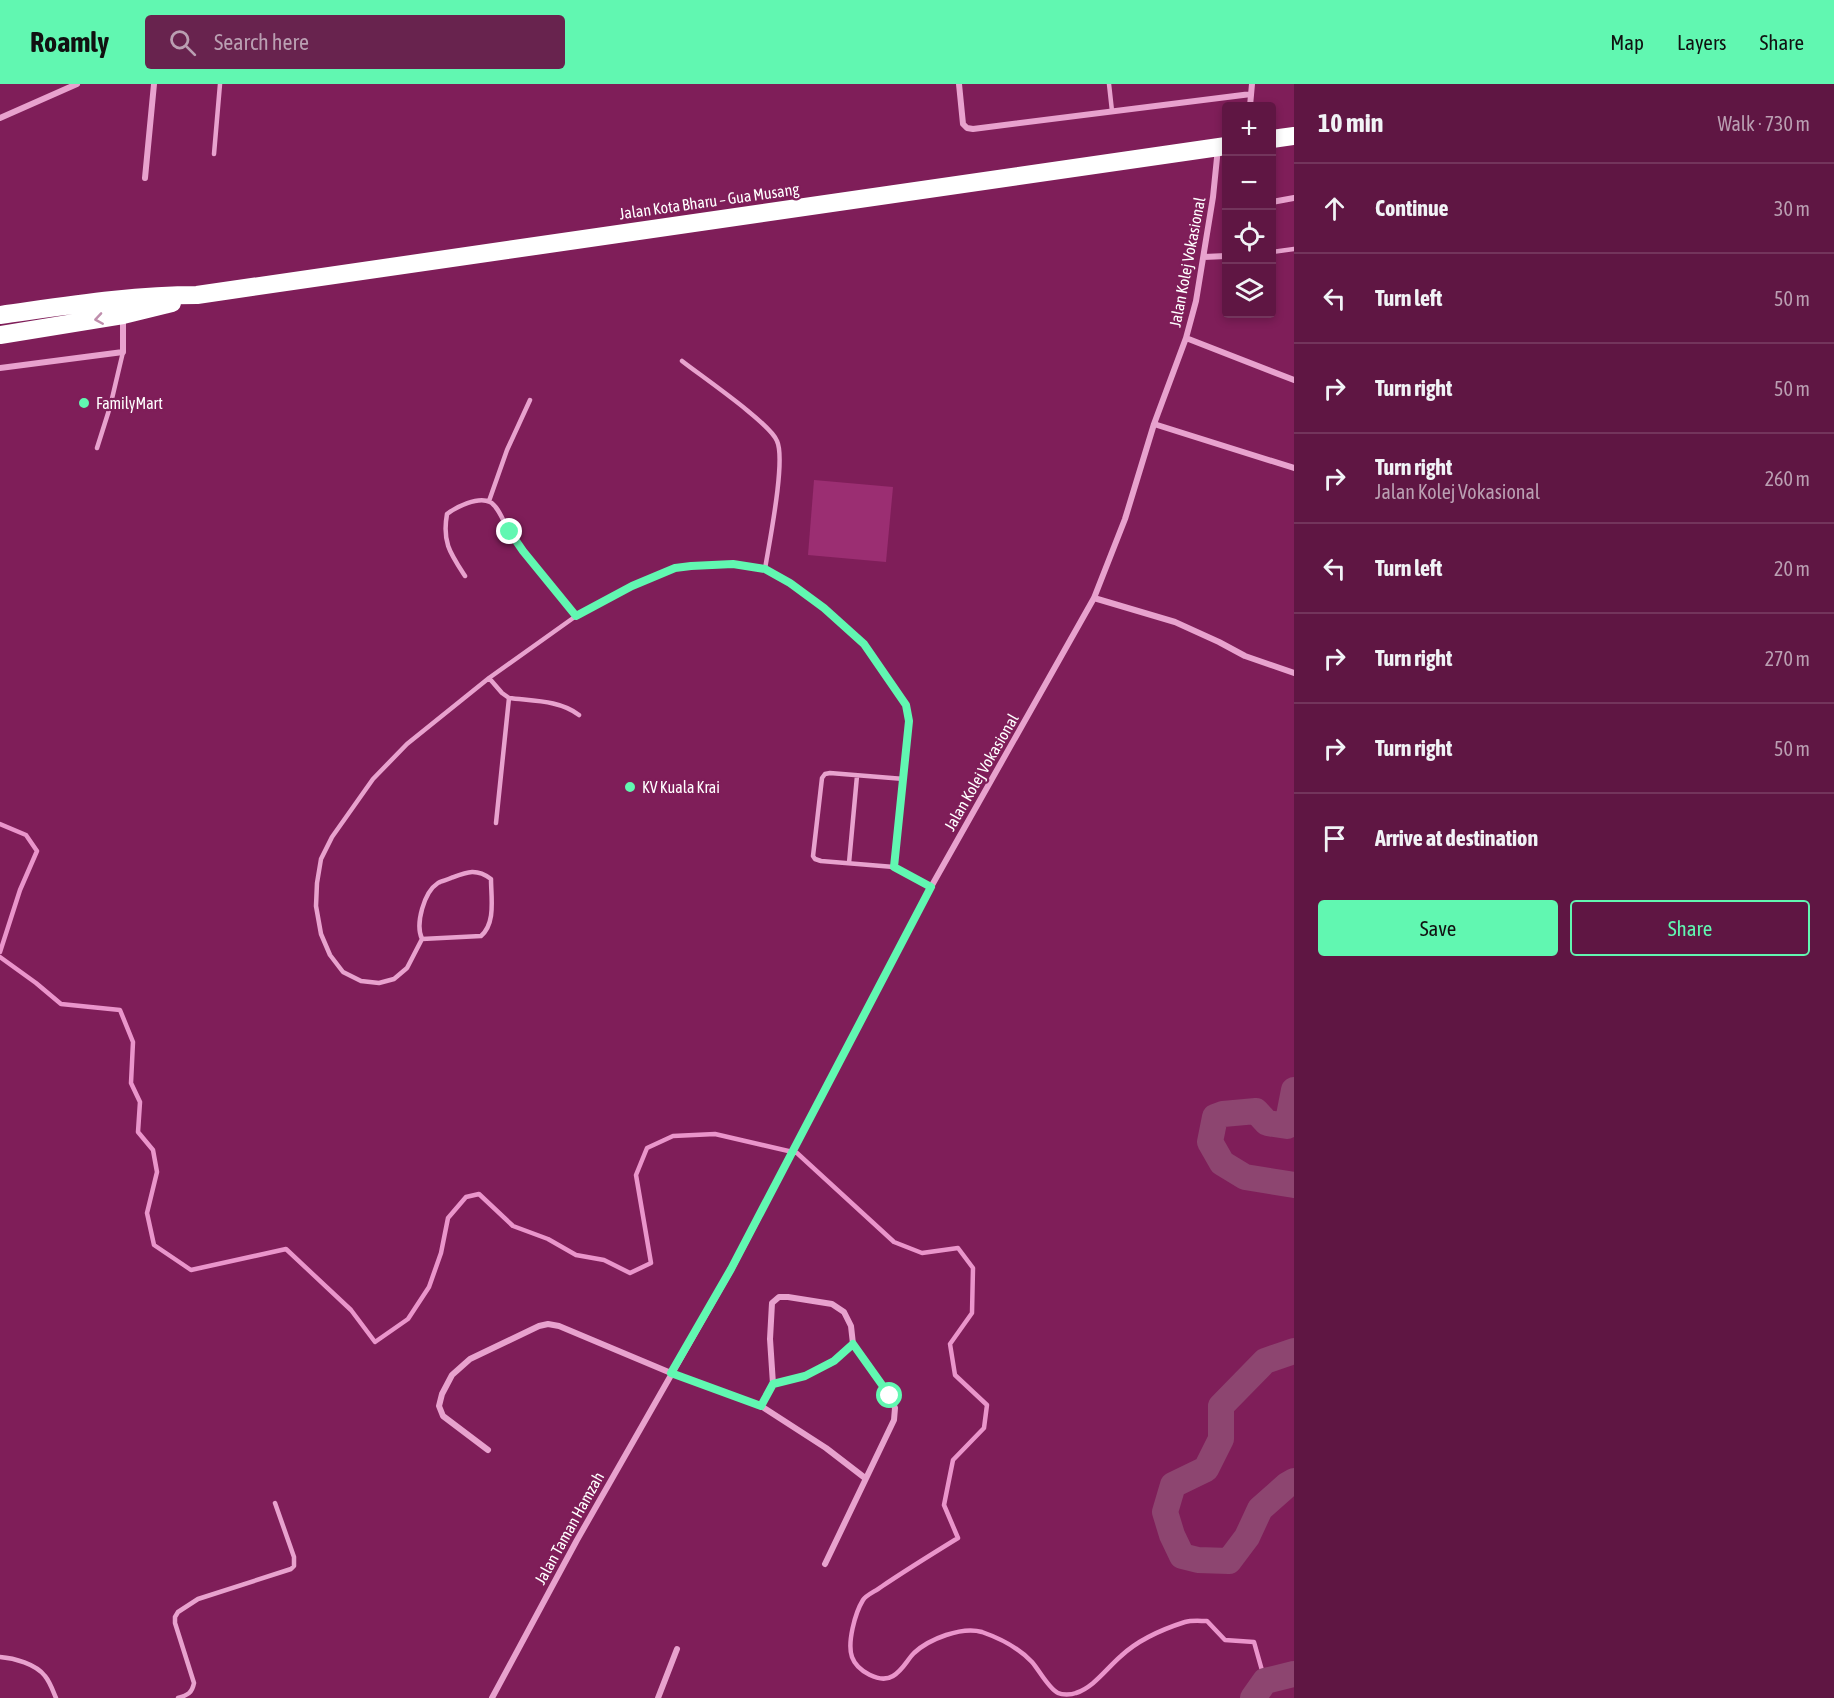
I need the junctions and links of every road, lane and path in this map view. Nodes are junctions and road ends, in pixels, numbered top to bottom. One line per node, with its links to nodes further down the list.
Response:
1 (77, 84): 10 (street)
2 (154, 84): 15 (street)
3 (220, 84): 14 (lane)
4 (959, 84): 9 (street)
5 (1109, 84): 9 (lane)
6 (1251, 84): 7 (street)
7 (1251, 94): 8 (street); 9 (street)
8 (1250, 102)
9 (1112, 111)
10 (0, 118)
11 (1294, 136): 12 (highway)
12 (1276, 138)
13 (1222, 147): 21 (street, Jalan Kolej Vokasional); 22 (highway, Jalan Kota Bharu – Gua Musang)
14 (214, 154)
15 (145, 178)
16 (1294, 198): 17 (street)
17 (1276, 201)
18 (1294, 249): 19 (lane)
19 (1276, 251)
20 (1222, 256): 21 (street)
21 (1204, 257): 26 (street, Jalan Kolej Vokasional)
22 (197, 295): 23 (highway, Jalan Kota Bharu – Gua Musang); 24 (highway, Jalan Kota Bharu – Gua Musang)
23 (0, 315)
24 (123, 315): 25 (highway, Jalan Kota Bharu – Gua Musang, one-way to 25); 27 (street)
25 (0, 335)
26 (1186, 338): 30 (street); 32 (street, Jalan Kolej Vokasional)
27 (123, 352): 29 (street); 33 (lane)
28 (682, 362): 36 (lane)
29 (0, 368)
30 (1294, 380)
31 (530, 400): 35 (lane)
32 (1154, 424): 34 (street); 38 (street, Jalan Kolej Vokasional)
33 (97, 448)
34 (1294, 468)
35 (489, 501): 37 (lane); 39 (lane)
36 (765, 569): 39 (lane); 45 (lane)
37 (465, 576)
38 (1094, 598): 40 (street); 49 (street, Jalan Kolej Vokasional)
39 (576, 616): 41 (lane)
40 (1294, 673)
41 (489, 678): 42 (lane); 50 (lane)
42 (509, 698): 43 (lane); 46 (lane)
43 (579, 716)
44 (856, 776): 45 (lane); 47 (lane); 47 (lane)
45 (904, 779): 48 (lane)
46 (496, 823)
47 (849, 863): 48 (lane)
48 (894, 867): 49 (lane)
49 (931, 887): 52 (street, Jalan Kolej Vokasional)
50 (422, 939): 50 (lane)
51 (853, 1344): 53 (street); 53 (street); 56 (street)
52 (671, 1373): 54 (street); 55 (street); 63 (street, Jalan Taman Hamzah)
53 (773, 1384): 54 (street)
54 (761, 1406): 56 (street)
55 (488, 1450)
56 (865, 1478): 58 (street)
57 (275, 1503): 62 (lane)
58 (825, 1564)
59 (677, 1649): 64 (street)
60 (0, 1657): 61 (lane)
61 (56, 1698)
62 (178, 1698)
63 (492, 1698)
64 (658, 1698)

